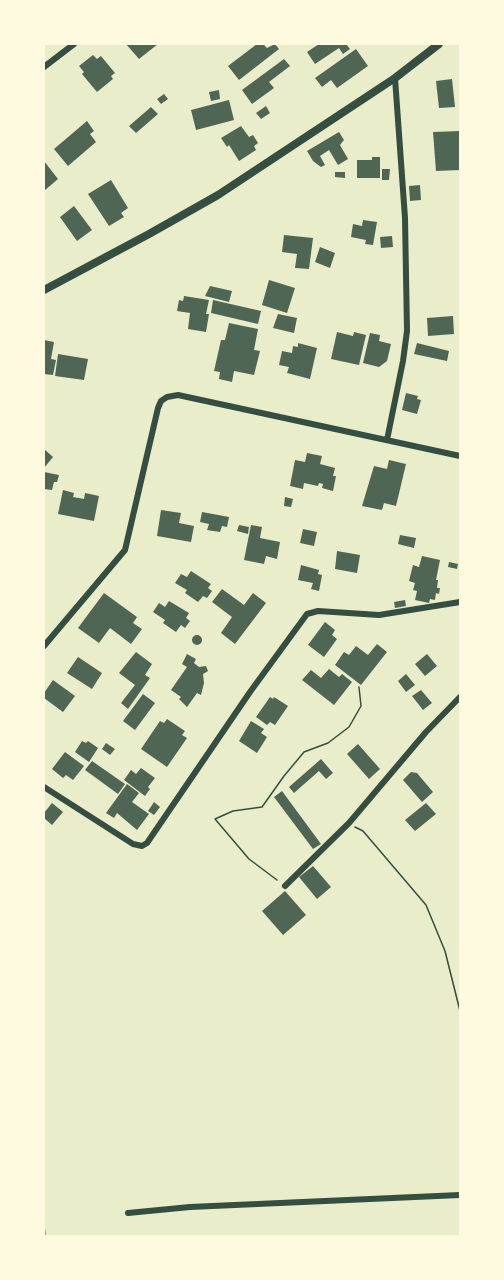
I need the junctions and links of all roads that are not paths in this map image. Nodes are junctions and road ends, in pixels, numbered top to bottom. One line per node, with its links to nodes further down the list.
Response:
1 (74, 44): 3 (street)
2 (440, 44): 4 (street)
3 (44, 68)
4 (395, 78): 5 (street); 6 (street)
5 (44, 290)
6 (387, 440): 7 (street); 9 (street)
7 (460, 456)
8 (460, 602): 11 (street)
9 (44, 646)
10 (460, 697): 12 (street)
11 (44, 787)
12 (285, 886)
13 (460, 1195): 14 (street)
14 (128, 1213)

